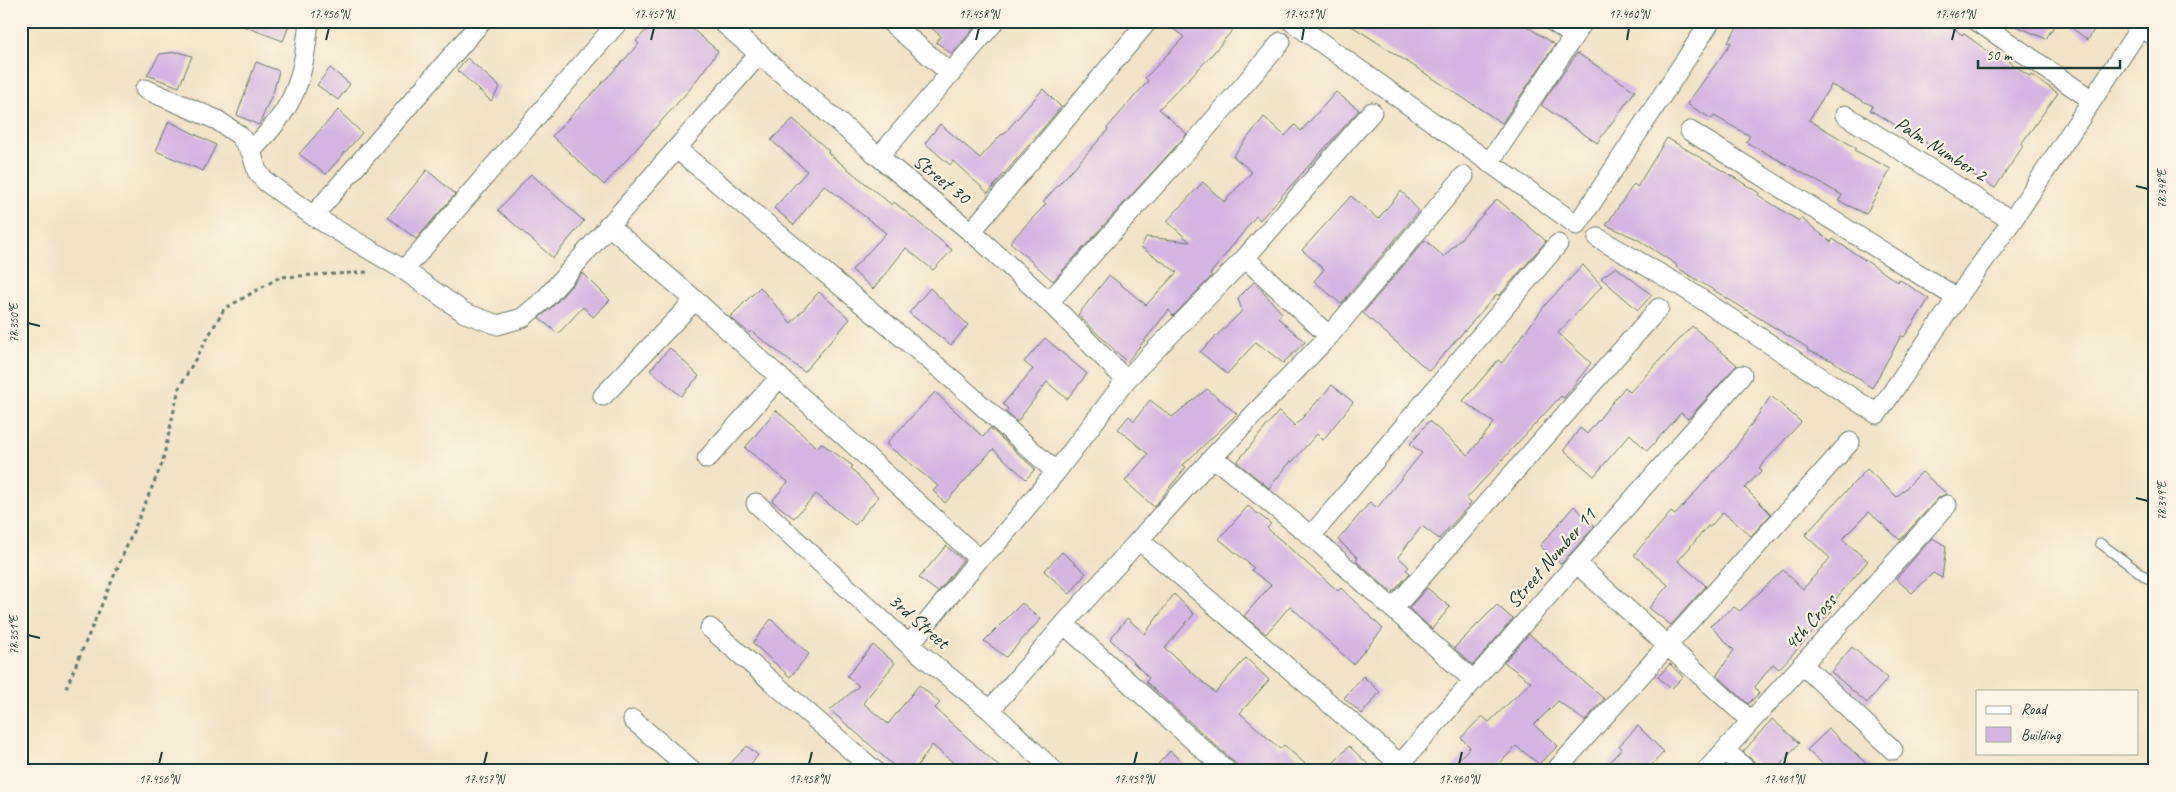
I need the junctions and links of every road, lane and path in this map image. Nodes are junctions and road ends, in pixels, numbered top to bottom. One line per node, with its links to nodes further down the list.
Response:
1 (309, 21): 23 (street)
2 (482, 21): 27 (street)
3 (619, 21): 34 (street)
4 (721, 21): 15 (street, Street 30)
5 (888, 21): 16 (street)
6 (995, 21): 16 (street)
7 (1148, 21): 30 (street)
8 (1291, 21): 25 (street)
9 (1552, 21): 12 (street)
10 (1711, 21): 25 (street)
11 (1977, 21): 18 (street)
12 (1579, 28): 25 (street)
13 (2142, 28): 18 (street)
14 (1281, 42): 37 (street)
15 (760, 53): 22 (street); 24 (street, Street 30)
16 (951, 74): 24 (street)
17 (145, 89): 23 (street)
18 (2092, 100): 28 (street)
19 (1372, 112): 33 (street)
20 (1845, 116): 28 (street, Palm Number 2)
21 (1690, 131): 35 (street)
22 (677, 149): 29 (street); 47 (street)
23 (251, 151): 27 (street)
24 (879, 157): 30 (street, Street 30)
25 (1489, 162)
26 (1464, 176): 39 (street)
27 (313, 216): 34 (street)
28 (2012, 221): 35 (street)
29 (608, 225): 34 (street); 36 (street)
30 (971, 232): 37 (street, Street 30)
31 (1598, 238): 35 (street)
32 (1558, 244): 50 (street)
33 (1245, 258): 39 (street); 42 (street)
34 (404, 270): 63 (path)
35 (1956, 298)
36 (695, 300): 41 (street); 43 (street)
37 (1049, 302): 42 (street, Street 30)
38 (1659, 308): 56 (street)
39 (1329, 336): 45 (street)
40 (1742, 375): 54 (street, Street Number 11)
41 (780, 377): 46 (street); 53 (street)
42 (1126, 380): 47 (street)
43 (603, 396)
44 (1850, 442): 60 (street)
45 (1213, 457): 50 (street); 51 (street)
46 (707, 459)
47 (1056, 472): 53 (street)
48 (756, 503): 59 (street, 3rd Street)
49 (1947, 506): 61 (street, 4th Cross)
50 (1311, 536): 56 (street)
51 (1139, 540): 57 (street); 69 (street)
52 (2100, 543): 55 (lane)
53 (979, 559): 59 (street)
54 (1576, 563): 60 (street); 62 (street, Street Number 11)
55 (2155, 584)
56 (1394, 608): 62 (street)
57 (1064, 624): 64 (street); 73 (street)
58 (710, 628): 71 (street)
59 (909, 645): 64 (street, 3rd Street)
60 (1668, 646): 66 (street); 74 (street)
61 (1802, 664): 66 (street, 4th Cross); 68 (street)
62 (1473, 680): 69 (street, Street Number 11)
63 (66, 688)
64 (990, 710): 72 (street, 3rd Street)
65 (633, 720): 70 (street)
66 (1751, 721): 67 (street, 4th Cross)
67 (1725, 750): 75 (street, 4th Cross); 76 (street)
68 (1893, 750)
69 (1397, 767)
70 (692, 771)
71 (875, 771)
72 (1054, 771)
73 (1227, 771)
74 (1555, 771)
75 (1706, 771)
76 (1748, 771)

